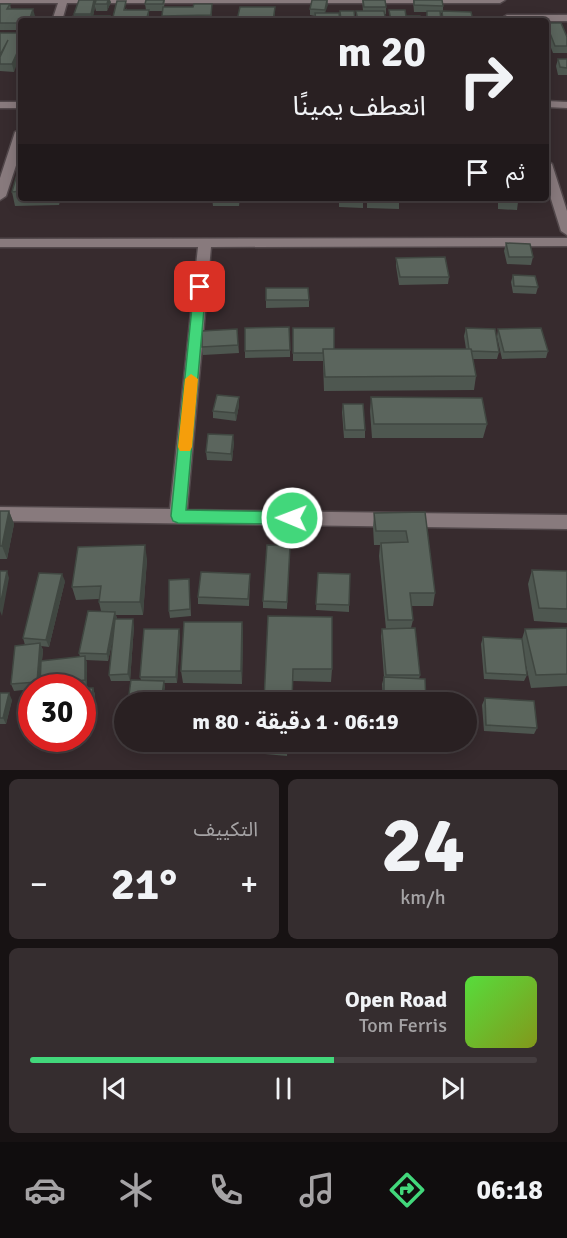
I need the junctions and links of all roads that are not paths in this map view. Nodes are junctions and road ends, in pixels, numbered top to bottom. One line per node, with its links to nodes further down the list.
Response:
1 (0, 0): 4 (street)
2 (117, 0): 3 (street); 4 (street)
3 (500, 0): 6 (street)
4 (63, 1): 5 (street)
5 (58, 18)
6 (506, 18)
7 (567, 18): 8 (street)
8 (549, 19)
9 (549, 104): 12 (street)
10 (0, 105): 11 (street)
11 (18, 105)
12 (567, 105)
13 (18, 141): 15 (street)
14 (549, 174): 16 (street)
15 (0, 196)
16 (567, 231)
17 (205, 242): 18 (street); 19 (street); 21 (street)
18 (567, 242)
19 (0, 243)
20 (0, 514): 21 (street)
21 (178, 516): 22 (street)
22 (567, 522)

